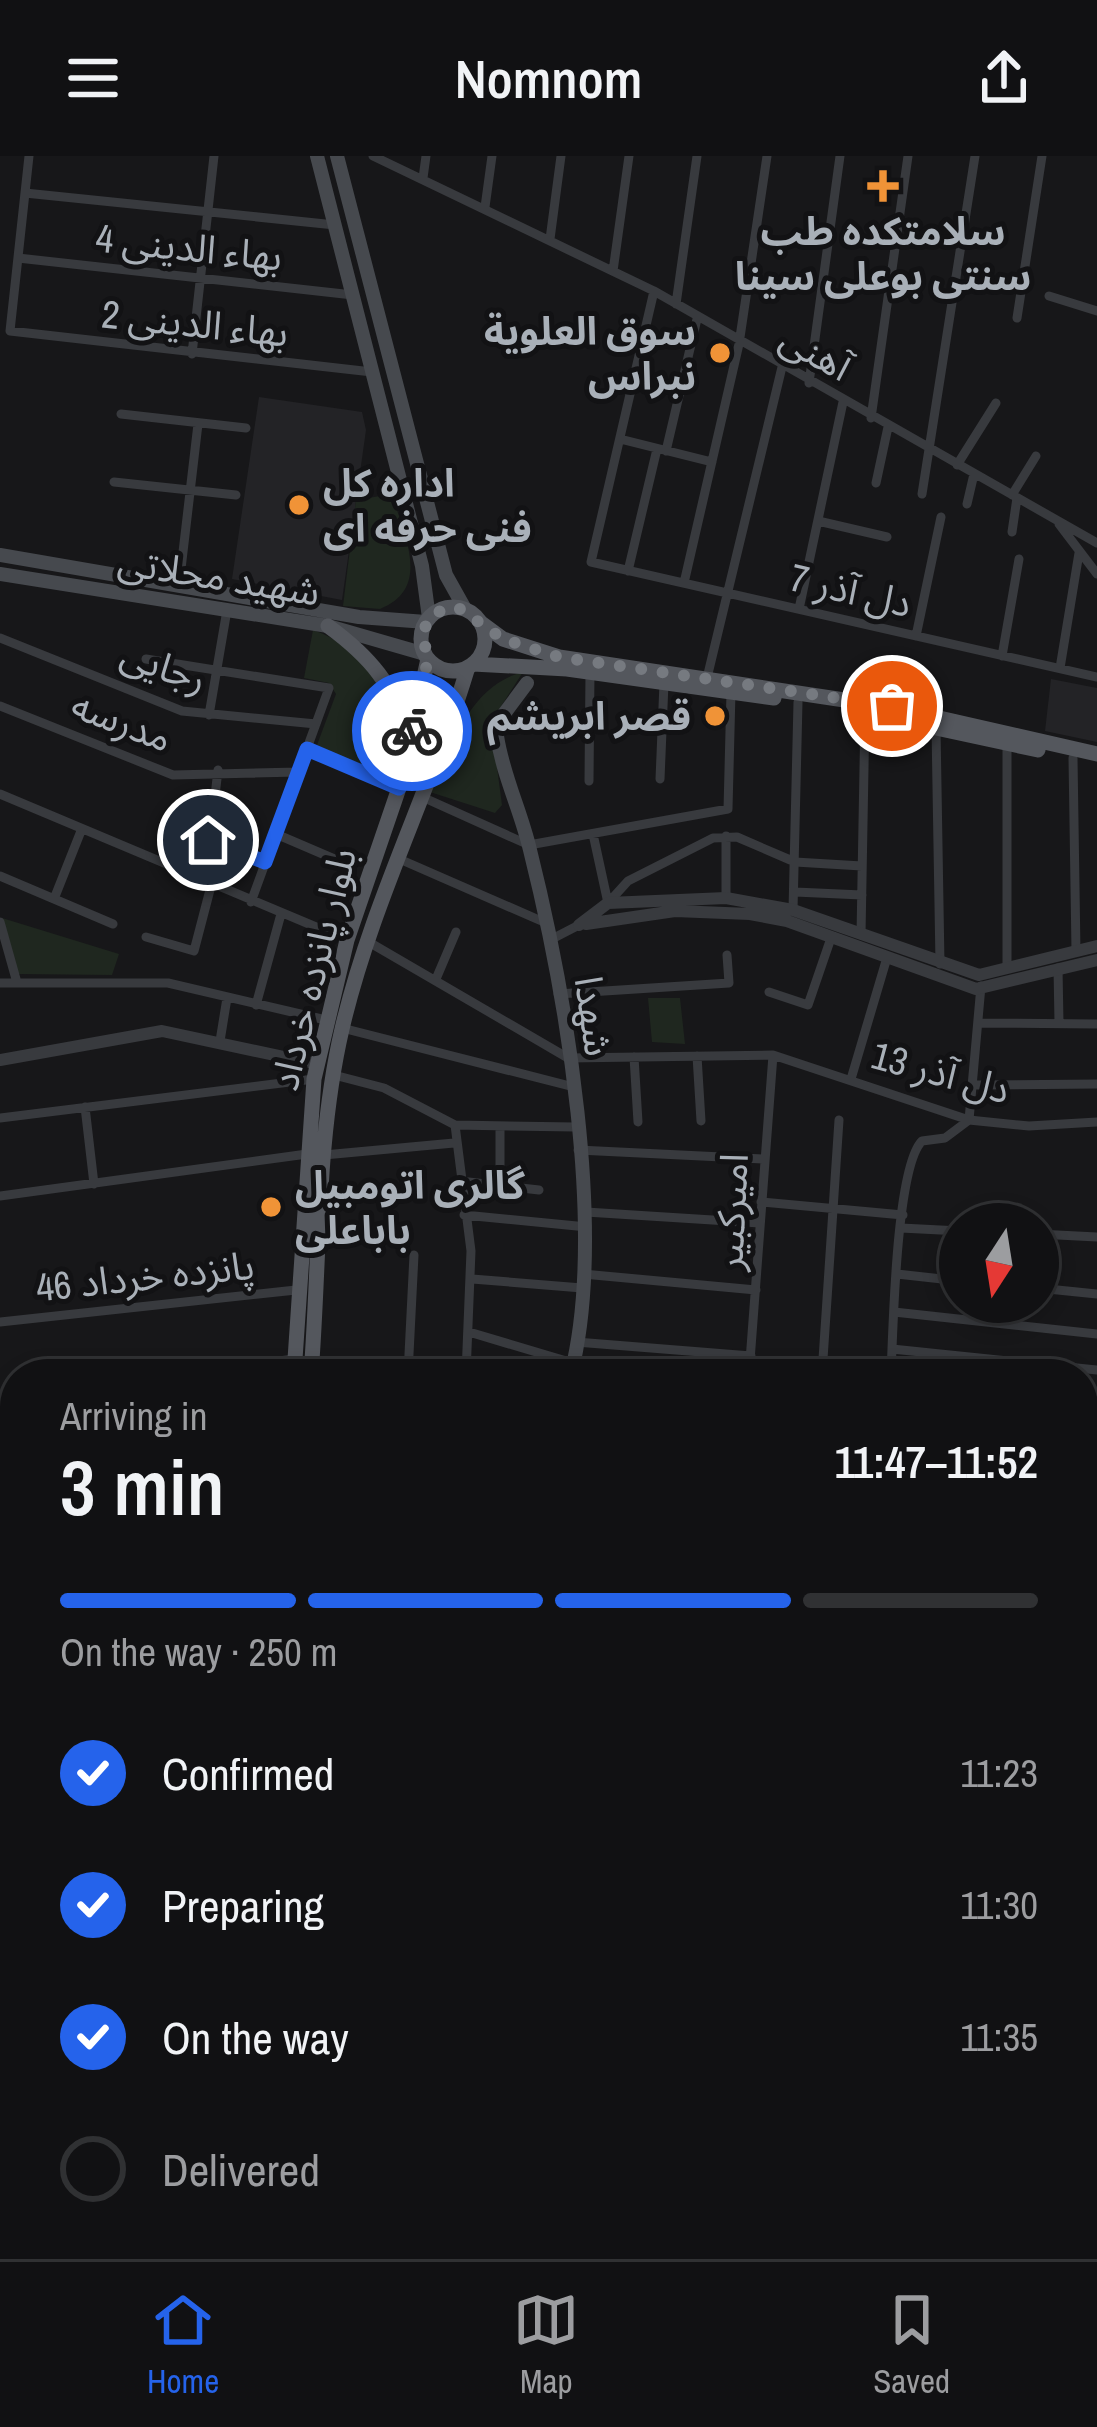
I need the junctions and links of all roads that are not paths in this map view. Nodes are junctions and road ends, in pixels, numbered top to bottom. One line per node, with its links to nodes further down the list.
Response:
1 (29, 156): 17 (street)
2 (214, 156): 19 (street)
3 (314, 156): 20 (main road)
4 (337, 156): 70 (main road)
5 (374, 156): 16 (street, آهنی)
6 (426, 156): 16 (street)
7 (492, 156): 18 (street)
8 (561, 156): 21 (street)
9 (629, 156): 23 (street)
10 (697, 156): 28 (street)
11 (767, 156): 32 (street)
12 (840, 156): 36 (street)
13 (908, 156): 40 (street)
14 (975, 156): 46 (street)
15 (1042, 156): 30 (street)
16 (423, 178): 18 (street, آهنی)
17 (25, 193): 19 (street); 22 (street)
18 (485, 207): 21 (street, آهنی)
19 (208, 212): 20 (street); 24 (street)
20 (335, 225): 26 (main road)
21 (550, 239): 23 (street, آهنی)
22 (18, 258): 24 (street, بهاء الدینی 4); 33 (street, بهاء الدینی 2)
23 (614, 271): 25 (street, آهنی)
24 (201, 278): 26 (street, بهاء الدینی 4); 33 (street)
25 (654, 291): 28 (street, آهنی); 44 (street)
26 (354, 295): 35 (main road)
27 (1049, 296): 29 (street)
28 (676, 304): 31 (street, آهنی)
29 (1097, 311)
30 (1017, 318)
31 (697, 319): 32 (street, آهنی); 45 (street)
32 (739, 344): 34 (street, آهنی); 48 (street)
33 (192, 354): 35 (street, بهاء الدینی 2)
34 (782, 368): 36 (street, آهنی); 74 (street)
35 (374, 372): 71 (main road)
36 (809, 383): 37 (street, آهنی)
37 (843, 402): 40 (street, آهنی); 60 (street)
38 (996, 404): 49 (street)
39 (121, 414): 41 (street)
40 (871, 418): 42 (street, آهنی)
41 (198, 424): 43 (street); 53 (street)
42 (888, 427): 46 (street, آهنی); 52 (street)
43 (246, 428)
44 (620, 440): 45 (street); 67 (street, دل آذر 7)
45 (662, 450): 48 (street); 67 (street)
46 (932, 452): 49 (street, آهنی); 54 (street)
47 (1036, 456): 56 (street)
48 (712, 462): 72 (street)
49 (957, 465): 50 (street, آهنی)
50 (974, 474): 56 (street, آهنی); 57 (street)
51 (114, 482): 53 (street)
52 (876, 483)
53 (190, 490): 55 (street); 73 (street)
54 (922, 494)
55 (236, 495)
56 (1014, 496): 59 (street, آهنی); 61 (street)
57 (967, 504)
58 (941, 517): 82 (street)
59 (1056, 519): 63 (street, آهنی); 64 (street)
60 (818, 521): 62 (street); 76 (street)
61 (1012, 532)
62 (887, 537)
63 (1097, 542)
64 (1079, 553): 69 (street); 89 (street)
65 (0, 554): 73 (main road, شهید محلاتی)
66 (1019, 559): 86 (street)
67 (628, 571): 72 (street, دل آذر 7)
68 (0, 574): 77 (main road, شهید محلاتی)
69 (1097, 574)
70 (446, 575): 71 (main road); 75 (main road)
71 (424, 581): 79 (main road)
72 (684, 584): 74 (street, دل آذر 7)
73 (179, 586): 78 (main road, شهید محلاتی)
74 (728, 593): 76 (street, دل آذر 7); 93 (street)
75 (465, 609): 79 (main road); 80 (main road)
76 (799, 609): 82 (street, دل آذر 7)
77 (227, 610): 81 (main road, شهید محلاتی); 90 (street)
78 (381, 618): 79 (main road, شهید محلاتی); 84 (main road)
79 (428, 620): 85 (main road)
80 (480, 622): 88 (main road); 93 (main road)
81 (328, 626): 84 (main road, شهید محلاتی); 104 (main road)
82 (916, 636): 86 (street, دل آذر 7)
83 (0, 638): 100 (street, رجایی)
84 (380, 638): 85 (main road, شهید محلاتی)
85 (426, 656): 88 (main road); 104 (main road, بلوار پانزده خرداد)
86 (1002, 656): 89 (street, دل آذر 7)
87 (146, 659): 90 (street)
88 (470, 666): 92 (main road); 107 (main road, بلوار پانزده خرداد)
89 (1060, 668): 94 (street, دل آذر 7)
90 (217, 670): 100 (street); 101 (street)
91 (590, 672): 92 (main road); 95 (main road); 113 (street)
92 (526, 675): 123 (main road, شهدا)
93 (707, 677): 106 (main road)
94 (1097, 677)
95 (664, 683): 96 (main road); 112 (street)
96 (731, 692): 97 (main road); 120 (street)
97 (798, 702): 99 (main road); 127 (street)
98 (0, 706): 110 (street, مدرسه)
99 (865, 712): 102 (main road); 128 (street)
100 (209, 715): 101 (street, رجایی)
101 (316, 724): 105 (street)
102 (936, 728): 103 (main road); 156 (street)
103 (1007, 743): 108 (main road); 157 (street)
104 (409, 747): 107 (main road); 114 (main road, بلوار پانزده خرداد)
105 (307, 749): 111 (street); 114 (street)
106 (1097, 754)
107 (435, 757): 116 (main road, بلوار پانزده خرداد)
108 (1073, 758): 109 (main road); 152 (street)
109 (1097, 764)
110 (218, 770): 111 (street, مدرسه); 117 (street)
111 (298, 772): 119 (street)
112 (660, 779)
113 (589, 781)
114 (399, 788): 148 (main road, بلوار پانزده خرداد)
115 (0, 794): 118 (street)
116 (420, 796): 123 (street); 124 (main road, بلوار پانزده خرداد)
117 (213, 813)
118 (81, 831): 130 (street); 134 (street)
119 (276, 834): 125 (street); 126 (street)
120 (593, 834): 123 (street); 136 (street)
121 (726, 836): 127 (street); 133 (street); 136 (street)
122 (208, 840): 126 (street)
123 (529, 845): 141 (main road, شهدا)
124 (395, 857): 141 (street); 150 (main road, بلوار پانزده خرداد)
125 (340, 861)
126 (265, 862): 135 (street)
127 (794, 862): 128 (street); 131 (street)
128 (862, 866): 132 (street)
129 (0, 876): 134 (street)
130 (212, 886): 135 (street); 146 (street)
131 (795, 892): 132 (street); 138 (street)
132 (862, 896): 145 (street)
133 (726, 898): 136 (street); 137 (street)
134 (54, 899): 142 (street)
135 (251, 902): 139 (street)
136 (608, 903): 143 (street)
137 (751, 908): 138 (street); 143 (street); 147 (street)
138 (793, 910): 145 (street)
139 (281, 914): 148 (street); 166 (street)
140 (0, 922): 160 (street)
141 (546, 923): 149 (main road, شهدا)
142 (113, 924)
143 (579, 925): 149 (street)
144 (456, 932): 159 (street)
145 (861, 934): 156 (street)
146 (146, 937)
147 (831, 938): 155 (street); 163 (street)
148 (347, 940): 167 (main road, بلوار پانزده خرداد)
149 (550, 940): 164 (main road, شهدا)
150 (367, 941): 159 (street); 171 (main road, بلوار پانزده خرداد)
151 (1097, 946): 152 (street)
152 (1076, 951): 157 (street)
153 (727, 955): 164 (street)
154 (1097, 960): 158 (street)
155 (886, 961): 161 (street); 180 (street)
156 (940, 964): 161 (street)
157 (1007, 968): 161 (street)
158 (1058, 968): 161 (street); 169 (street)
159 (436, 979): 176 (street)
160 (16, 980): 162 (street); 165 (street)
161 (980, 981): 168 (street)
162 (0, 982)
163 (769, 992)
164 (558, 994): 176 (main road, شهدا)
165 (227, 998): 166 (street); 172 (street)
166 (256, 1005): 167 (street)
167 (326, 1020): 178 (main road, بلوار پانزده خرداد)
168 (980, 1023): 169 (street); 182 (street)
169 (1059, 1023): 170 (street)
170 (1097, 1024)
171 (342, 1028): 179 (main road, بلوار پانزده خرداد); 183 (street)
172 (220, 1041): 177 (street); 178 (street)
173 (772, 1054): 174 (street, دل آذر 13); 180 (street, دل آذر 13); 197 (street, امیرکبیر)
174 (697, 1056): 175 (street, دل آذر 13); 186 (street)
175 (634, 1057): 176 (street, دل آذر 13); 189 (street)
176 (568, 1058): 183 (main road, شهدا)
177 (0, 1060)
178 (316, 1072): 184 (street); 196 (main road, بلوار پانزده خرداد)
179 (333, 1075): 191 (street); 196 (main road, بلوار پانزده خرداد)
180 (851, 1079): 188 (street, دل آذر 13)
181 (1097, 1084): 182 (street)
182 (976, 1085): 188 (street)
183 (571, 1086): 193 (main road, شهدا)
184 (85, 1107): 185 (street); 200 (street)
185 (0, 1118)
186 (701, 1120)
187 (839, 1120): 204 (street)
188 (969, 1120): 190 (street, دل آذر 13); 206 (street)
189 (638, 1122)
190 (1097, 1122)
191 (455, 1125): 192 (street); 194 (street)
192 (500, 1127): 193 (street); 198 (street)
193 (575, 1127): 195 (main road, شهدا)
194 (454, 1143): 196 (street); 199 (street)
195 (578, 1150): 197 (street); 207 (main road, شهدا)
196 (315, 1154): 200 (street); 218 (main road, بلوار پانزده خرداد); 230 (main road, بلوار پانزده خرداد)
197 (763, 1160): 203 (street, امیرکبیر)
198 (500, 1166)
199 (460, 1181): 201 (street); 205 (street)
200 (94, 1184): 202 (street)
201 (538, 1190)
202 (0, 1196)
203 (761, 1202): 204 (street); 208 (street, امیرکبیر)
204 (837, 1209): 206 (street); 236 (street)
205 (464, 1215): 207 (street); 215 (street)
206 (903, 1215): 209 (street)
207 (586, 1220): 208 (street); 217 (main road, شهدا)
208 (760, 1223): 219 (street, امیرکبیر)
209 (901, 1228): 210 (street); 214 (street)
210 (939, 1230)
211 (1059, 1235): 212 (street)
212 (1097, 1238)
213 (414, 1255): 231 (street)
214 (897, 1274): 216 (street); 222 (street)
215 (472, 1279): 217 (street); 224 (street)
216 (939, 1279)
217 (583, 1281): 219 (street); 226 (main road, شهدا)
218 (296, 1289): 223 (street, پانزده خرداد 46); 229 (main road, بلوار پانزده خرداد)
219 (756, 1290): 228 (street, امیرکبیر)
220 (1059, 1290): 221 (street)
221 (1097, 1294)
222 (894, 1312): 225 (street); 227 (street)
223 (0, 1322)
224 (469, 1332): 232 (street); 233 (street)
225 (1097, 1334)
226 (576, 1342): 228 (street); 234 (main road, شهدا)
227 (892, 1349): 237 (street); 238 (street)
228 (751, 1356): 235 (street, امیرکبیر)
229 (294, 1359)
230 (311, 1359)
231 (409, 1359)
232 (467, 1359)
233 (544, 1359)
234 (573, 1359)
235 (751, 1359)
236 (823, 1359)
237 (892, 1359)
238 (990, 1359)

